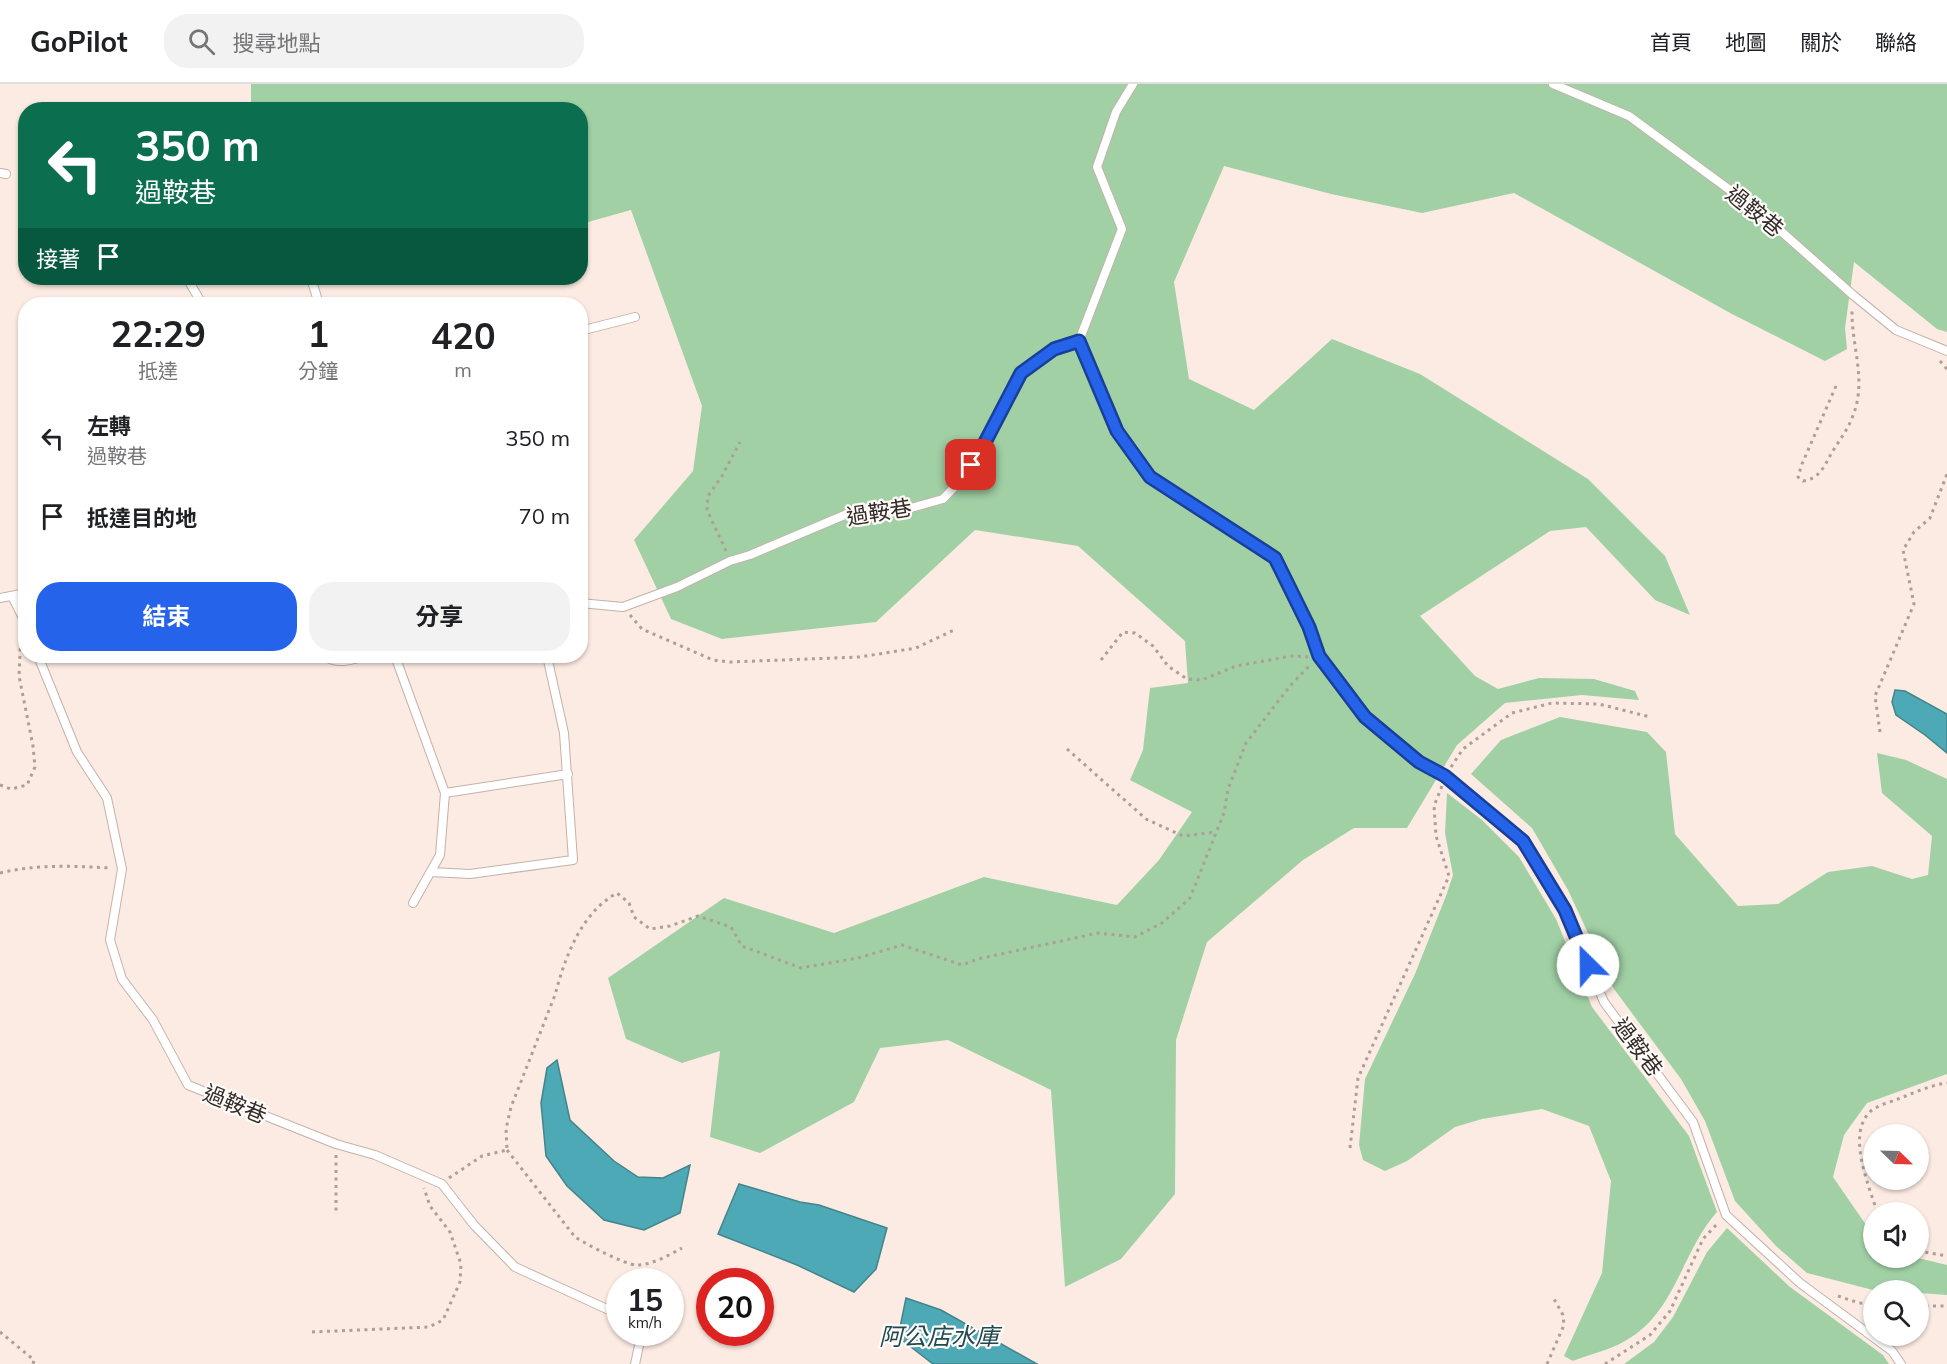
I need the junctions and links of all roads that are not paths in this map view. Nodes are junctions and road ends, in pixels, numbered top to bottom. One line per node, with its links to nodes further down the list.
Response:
1 (1133, 84): 5 (lane)
2 (1553, 84): 6 (lane, 過鞍巷)
3 (635, 317): 4 (lane)
4 (588, 330)
5 (1079, 341): 10 (lane, 過鞍巷); 22 (lane, 過鞍巷)
6 (1947, 351)
7 (18, 595): 8 (lane)
8 (12, 596): 9 (lane); 11 (lane)
9 (0, 598)
10 (588, 604)
11 (18, 607)
12 (41, 663): 19 (lane, 過鞍巷)
13 (398, 663): 16 (lane)
14 (549, 663): 15 (lane)
15 (568, 774): 16 (lane); 17 (lane)
16 (445, 793): 17 (lane)
17 (431, 872): 18 (lane)
18 (413, 903)
19 (606, 1309)
20 (639, 1346): 21 (lane)
21 (635, 1364)
22 (1901, 1364)

